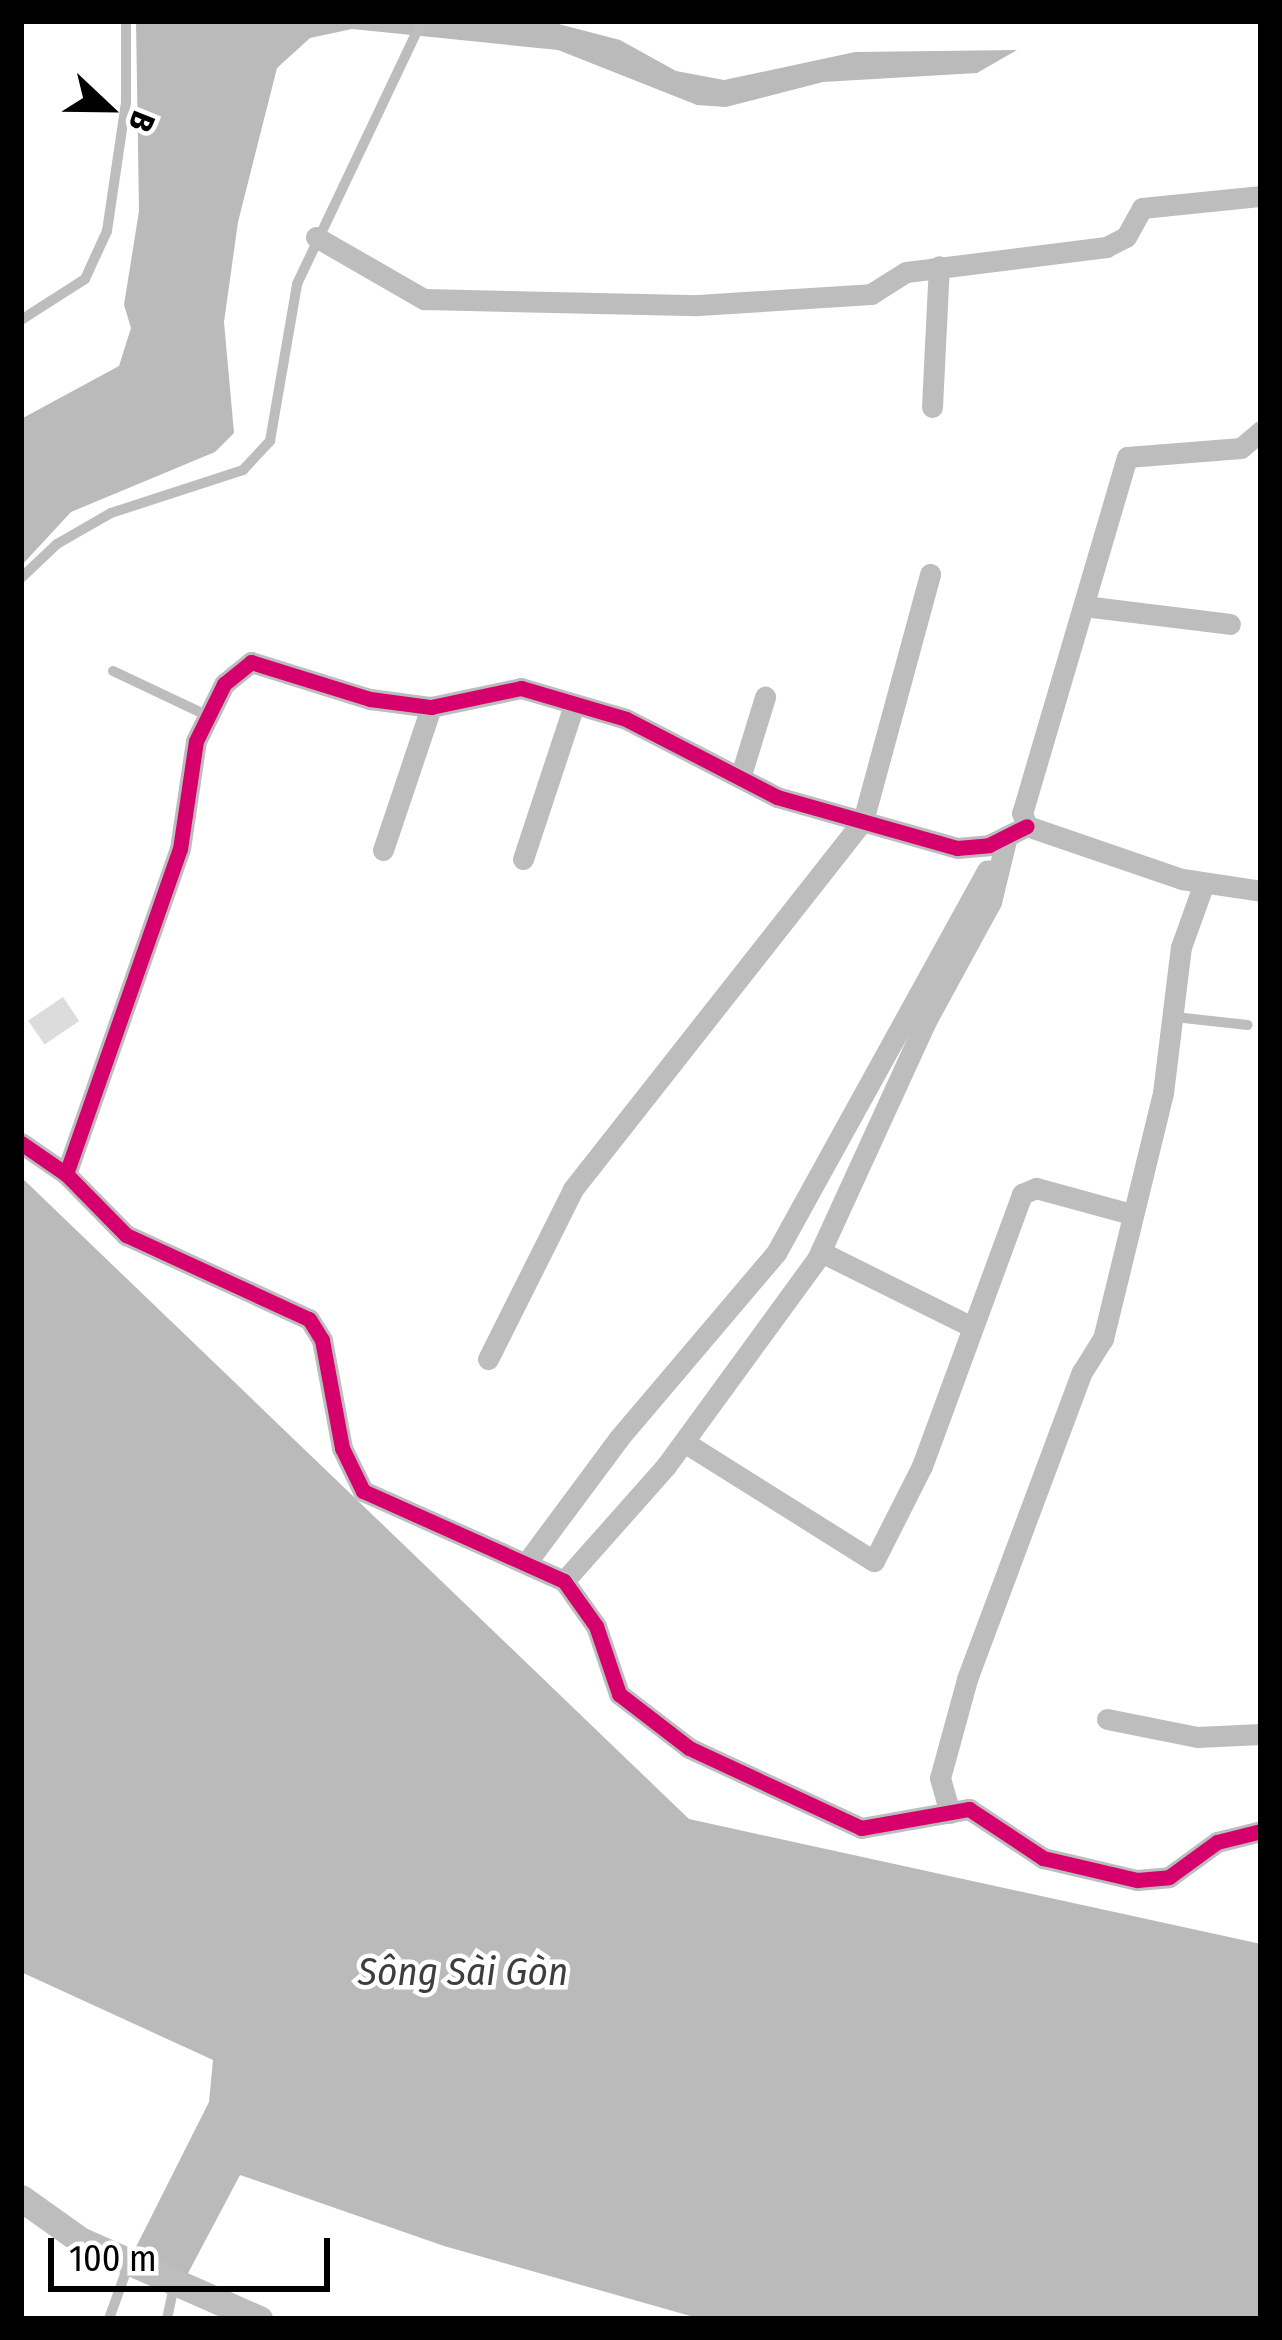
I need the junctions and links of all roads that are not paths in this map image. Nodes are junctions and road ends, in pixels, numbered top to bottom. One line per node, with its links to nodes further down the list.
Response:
1 (126, 21): 6 (lane)
2 (422, 21): 4 (lane)
3 (1261, 196): 5 (street)
4 (316, 237): 5 (street); 10 (lane)
5 (939, 266): 7 (street)
6 (21, 320)
7 (932, 407)
8 (1261, 431): 11 (street)
9 (930, 574): 19 (street)
10 (21, 578)
11 (1084, 606): 12 (street); 20 (street)
12 (1230, 624)
13 (113, 671): 17 (lane)
14 (765, 697): 18 (street)
15 (574, 705): 16 (street); 18 (street); 22 (street)
16 (430, 706): 17 (street); 21 (street)
17 (208, 716): 28 (street)
18 (741, 775): 19 (street)
19 (862, 821): 20 (street); 32 (street)
20 (1008, 836): 23 (street); 30 (street); 34 (street)
21 (383, 850)
22 (523, 860)
23 (1204, 883): 24 (street); 25 (street)
24 (1261, 891)
25 (1175, 1017): 26 (lane); 29 (street)
26 (1248, 1024)
27 (21, 1144): 28 (street)
28 (66, 1174): 34 (street)
29 (1131, 1214): 31 (street); 38 (street)
30 (821, 1252): 31 (street); 33 (street)
31 (972, 1327): 33 (street)
32 (488, 1359)
33 (684, 1442): 35 (street)
34 (526, 1562): 35 (street)
35 (564, 1582): 38 (street)
36 (1107, 1719): 37 (street)
37 (1261, 1735)
38 (950, 1814): 39 (street)
39 (1261, 1831)
40 (21, 2198): 41 (street)
41 (129, 2263): 42 (street); 43 (lane)
42 (175, 2283): 44 (lane); 45 (street)
43 (109, 2319)
44 (167, 2319)
45 (259, 2319)

